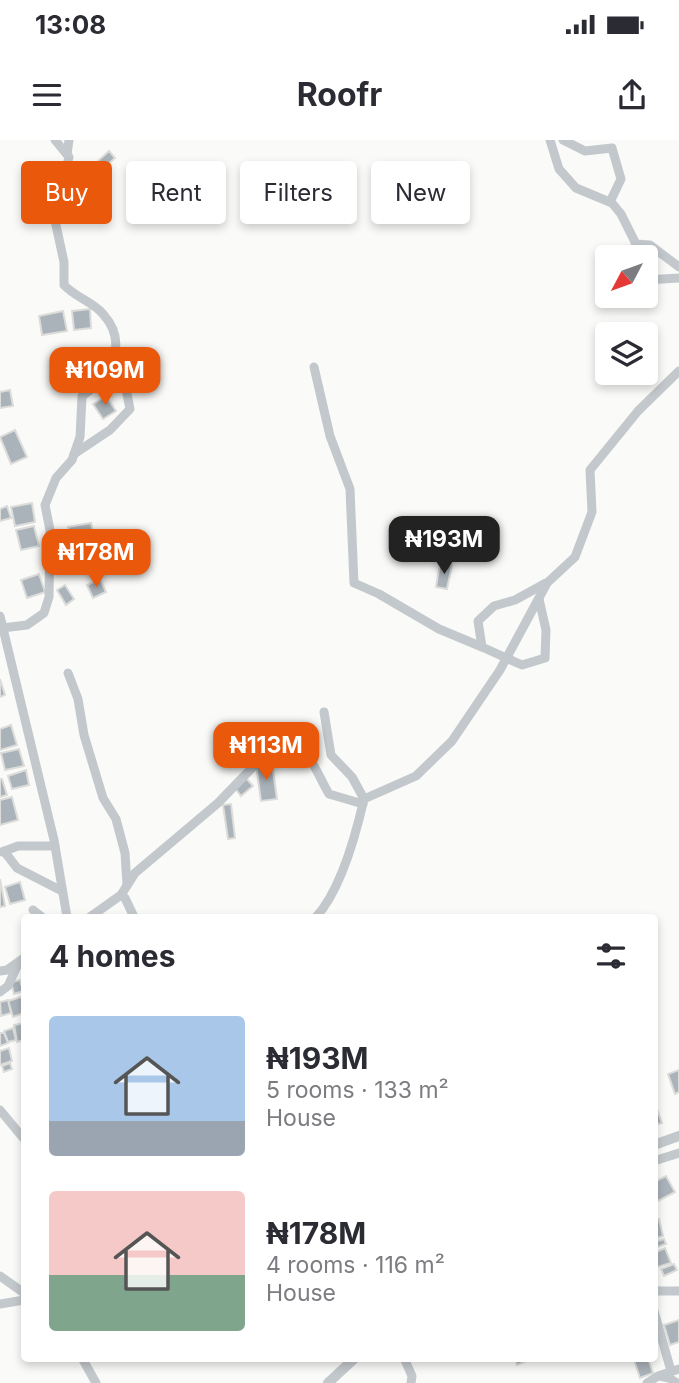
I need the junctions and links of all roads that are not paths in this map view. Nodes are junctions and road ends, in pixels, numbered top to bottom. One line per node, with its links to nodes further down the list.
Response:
1 (55, 140): 5 (street)
2 (69, 140): 5 (street)
3 (550, 140): 6 (street)
4 (563, 140): 6 (street)
5 (67, 154): 11 (street)
6 (610, 202): 7 (street)
7 (636, 244): 8 (street)
8 (679, 267)
9 (679, 278): 10 (street)
10 (658, 279)
11 (115, 359): 14 (street); 14 (street)
12 (314, 367): 19 (street)
13 (679, 371): 15 (street)
14 (74, 454): 18 (street)
15 (547, 583): 16 (street); 19 (street)
16 (539, 599): 20 (street); 20 (street)
17 (0, 617): 18 (street)
18 (2, 628): 24 (street)
19 (482, 647): 20 (street)
20 (507, 657): 23 (street)
21 (68, 673): 26 (street)
22 (324, 712): 23 (street)
23 (363, 801): 26 (street); 34 (street)
24 (55, 846): 25 (street); 27 (street)
25 (2, 852): 27 (street)
26 (127, 885): 28 (street)
27 (62, 891): 31 (street)
28 (121, 895): 32 (street); 33 (street)
29 (33, 910): 30 (street)
30 (38, 914)
31 (66, 914)
32 (94, 914)
33 (133, 914)
34 (319, 914)
35 (21, 960): 37 (street)
36 (21, 962): 38 (street)
37 (0, 971)
38 (0, 992)
39 (0, 1110): 40 (street)
40 (21, 1135)
41 (679, 1136): 42 (street)
42 (658, 1144)
43 (679, 1153): 44 (street)
44 (658, 1160)
45 (0, 1276): 46 (street)
46 (21, 1291)
47 (658, 1291): 48 (street)
48 (679, 1291)
49 (21, 1300): 50 (street)
50 (0, 1304)
51 (658, 1322): 55 (street)
52 (84, 1362): 57 (street)
53 (351, 1362): 58 (street)
54 (406, 1362): 59 (street)
55 (675, 1370): 56 (street)
56 (658, 1376): 60 (street); 61 (street)
57 (96, 1383)
58 (328, 1383)
59 (411, 1383)
60 (647, 1383)
61 (677, 1383)

